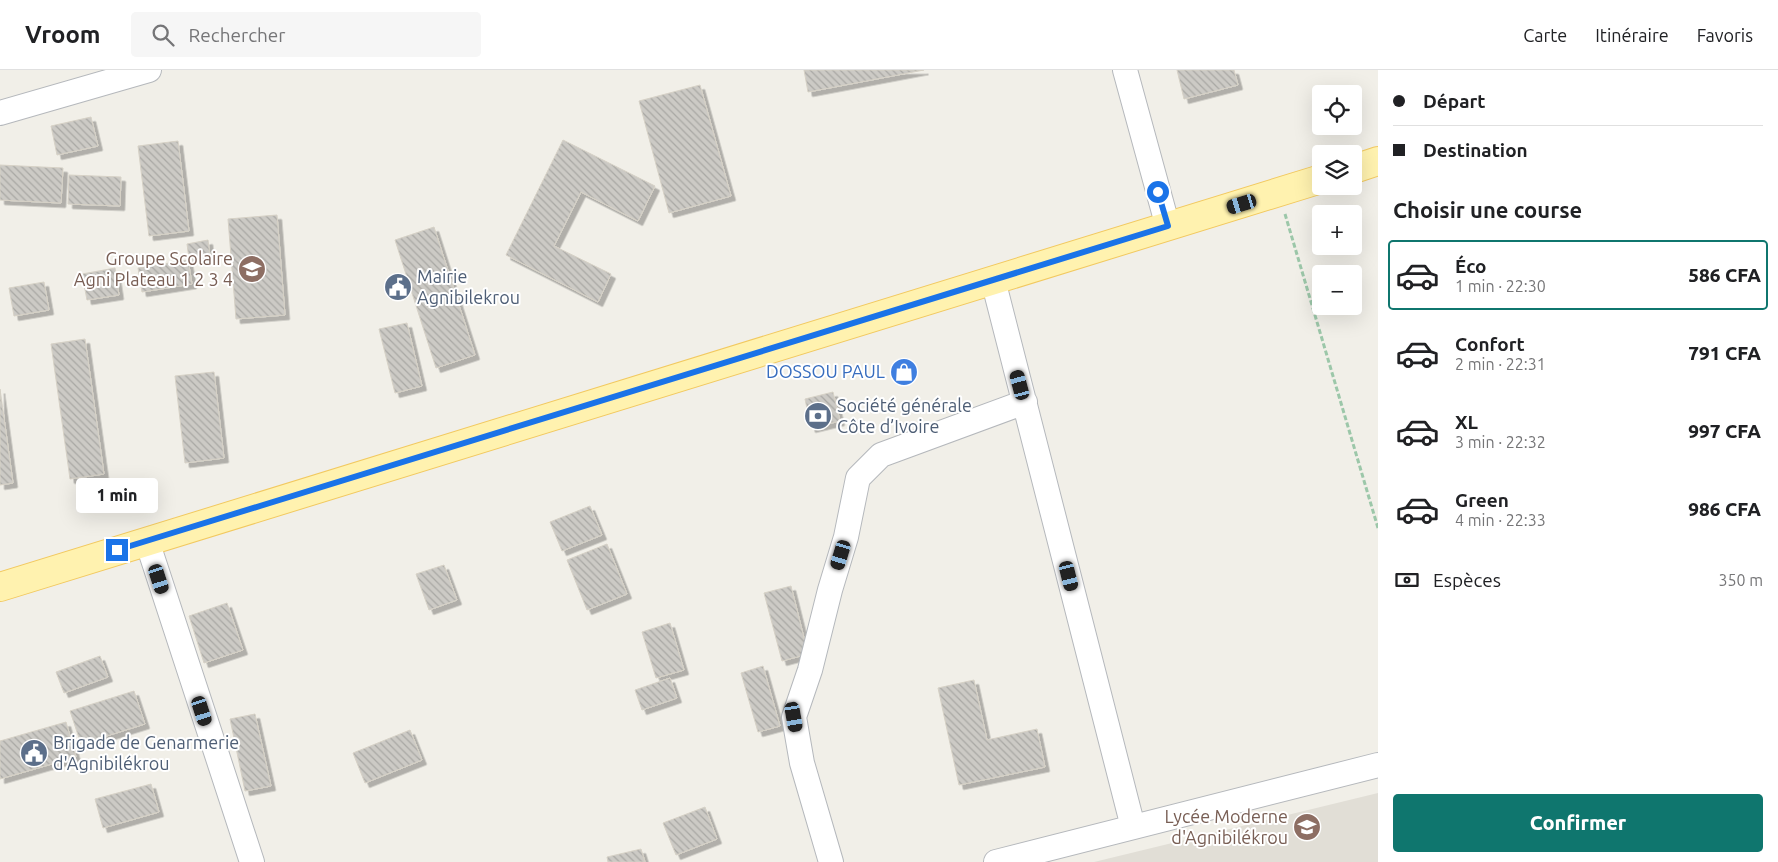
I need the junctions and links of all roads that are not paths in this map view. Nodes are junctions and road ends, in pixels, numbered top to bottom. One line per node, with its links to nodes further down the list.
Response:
1 (150, 70): 3 (street)
2 (1125, 70): 7 (street)
3 (0, 113)
4 (1378, 161): 5 (main road)
5 (1362, 166)
6 (1312, 182): 7 (main road)
7 (1168, 226): 8 (main road)
8 (993, 280): 9 (street); 10 (main road)
9 (1024, 402): 13 (street); 15 (street)
10 (147, 541): 11 (main road); 14 (street)
11 (0, 587)
12 (1378, 765): 13 (street)
13 (1133, 827): 16 (street)
14 (252, 862)
15 (831, 862)
16 (996, 862)

